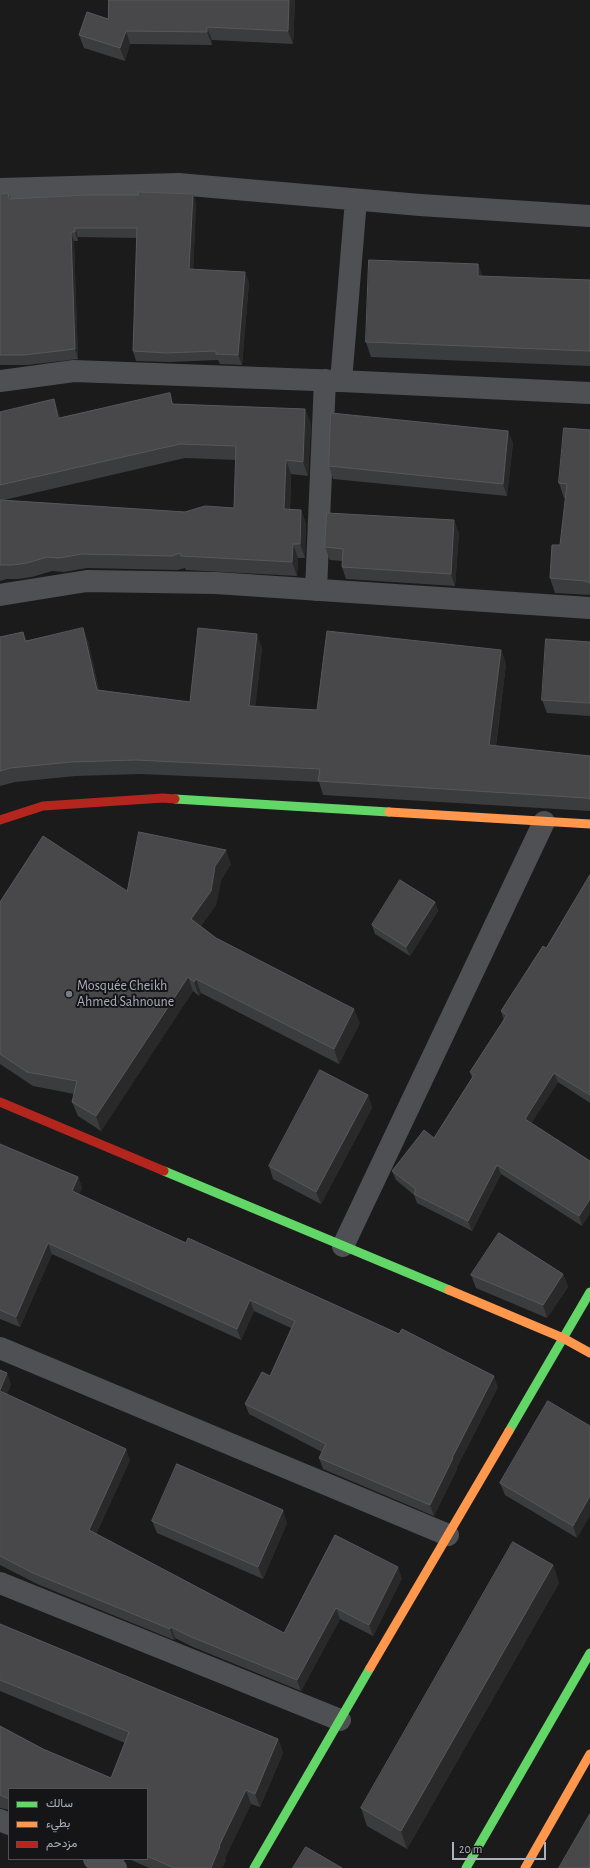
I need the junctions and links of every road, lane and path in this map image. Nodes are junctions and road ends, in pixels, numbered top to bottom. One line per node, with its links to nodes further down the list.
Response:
1 (0, 189): 2 (street)
2 (356, 200): 3 (street); 4 (street)
3 (590, 216)
4 (333, 380): 5 (street); 6 (street); 7 (street)
5 (0, 381)
6 (590, 393)
7 (316, 590): 8 (street); 9 (street)
8 (0, 595)
9 (590, 608)
10 (0, 820): 11 (street)
11 (544, 822): 12 (street); 14 (street)
12 (590, 824)
13 (0, 1102): 14 (street)
14 (343, 1246): 16 (street)
15 (590, 1292): 16 (street)
16 (563, 1338): 18 (street); 19 (street)
17 (0, 1348): 19 (street)
18 (590, 1353)
19 (448, 1535): 22 (street)
20 (0, 1583): 22 (street)
21 (590, 1652): 27 (street)
22 (340, 1720): 26 (street)
23 (590, 1754): 28 (street)
24 (96, 1860): 25 (street)
25 (116, 1868)
26 (254, 1868)
27 (466, 1868)
28 (525, 1868)

